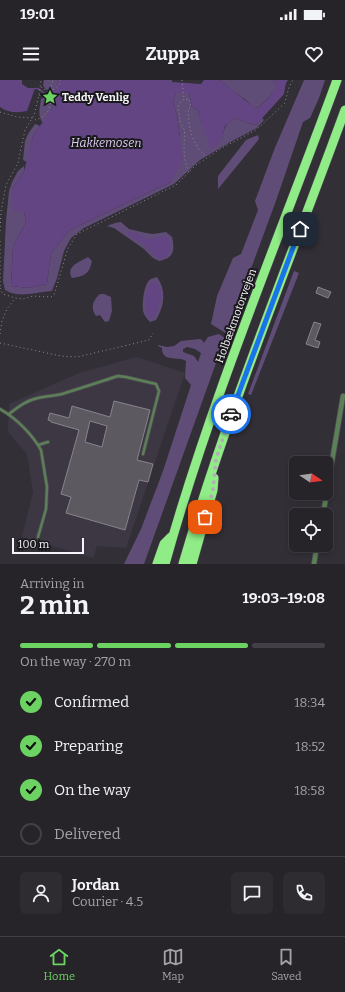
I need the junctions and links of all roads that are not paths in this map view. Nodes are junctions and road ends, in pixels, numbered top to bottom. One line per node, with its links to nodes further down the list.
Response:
1 (338, 80): 11 (highway, Holbækmotorvejen)
2 (345, 110): 9 (highway)
3 (343, 396): 10 (street)
4 (0, 409): 5 (lane)
5 (9, 414): 7 (lane); 8 (lane)
6 (48, 442): 7 (lane)
7 (38, 445): 12 (lane)
8 (143, 454)
9 (216, 459): 16 (highway); 17 (highway)
10 (324, 508)
11 (174, 534): 14 (highway); 15 (highway, Holbækmotorvejen)
12 (38, 537)
13 (317, 552): 18 (street)
14 (157, 564)
15 (165, 564)
16 (183, 564)
17 (192, 564)
18 (314, 564)

